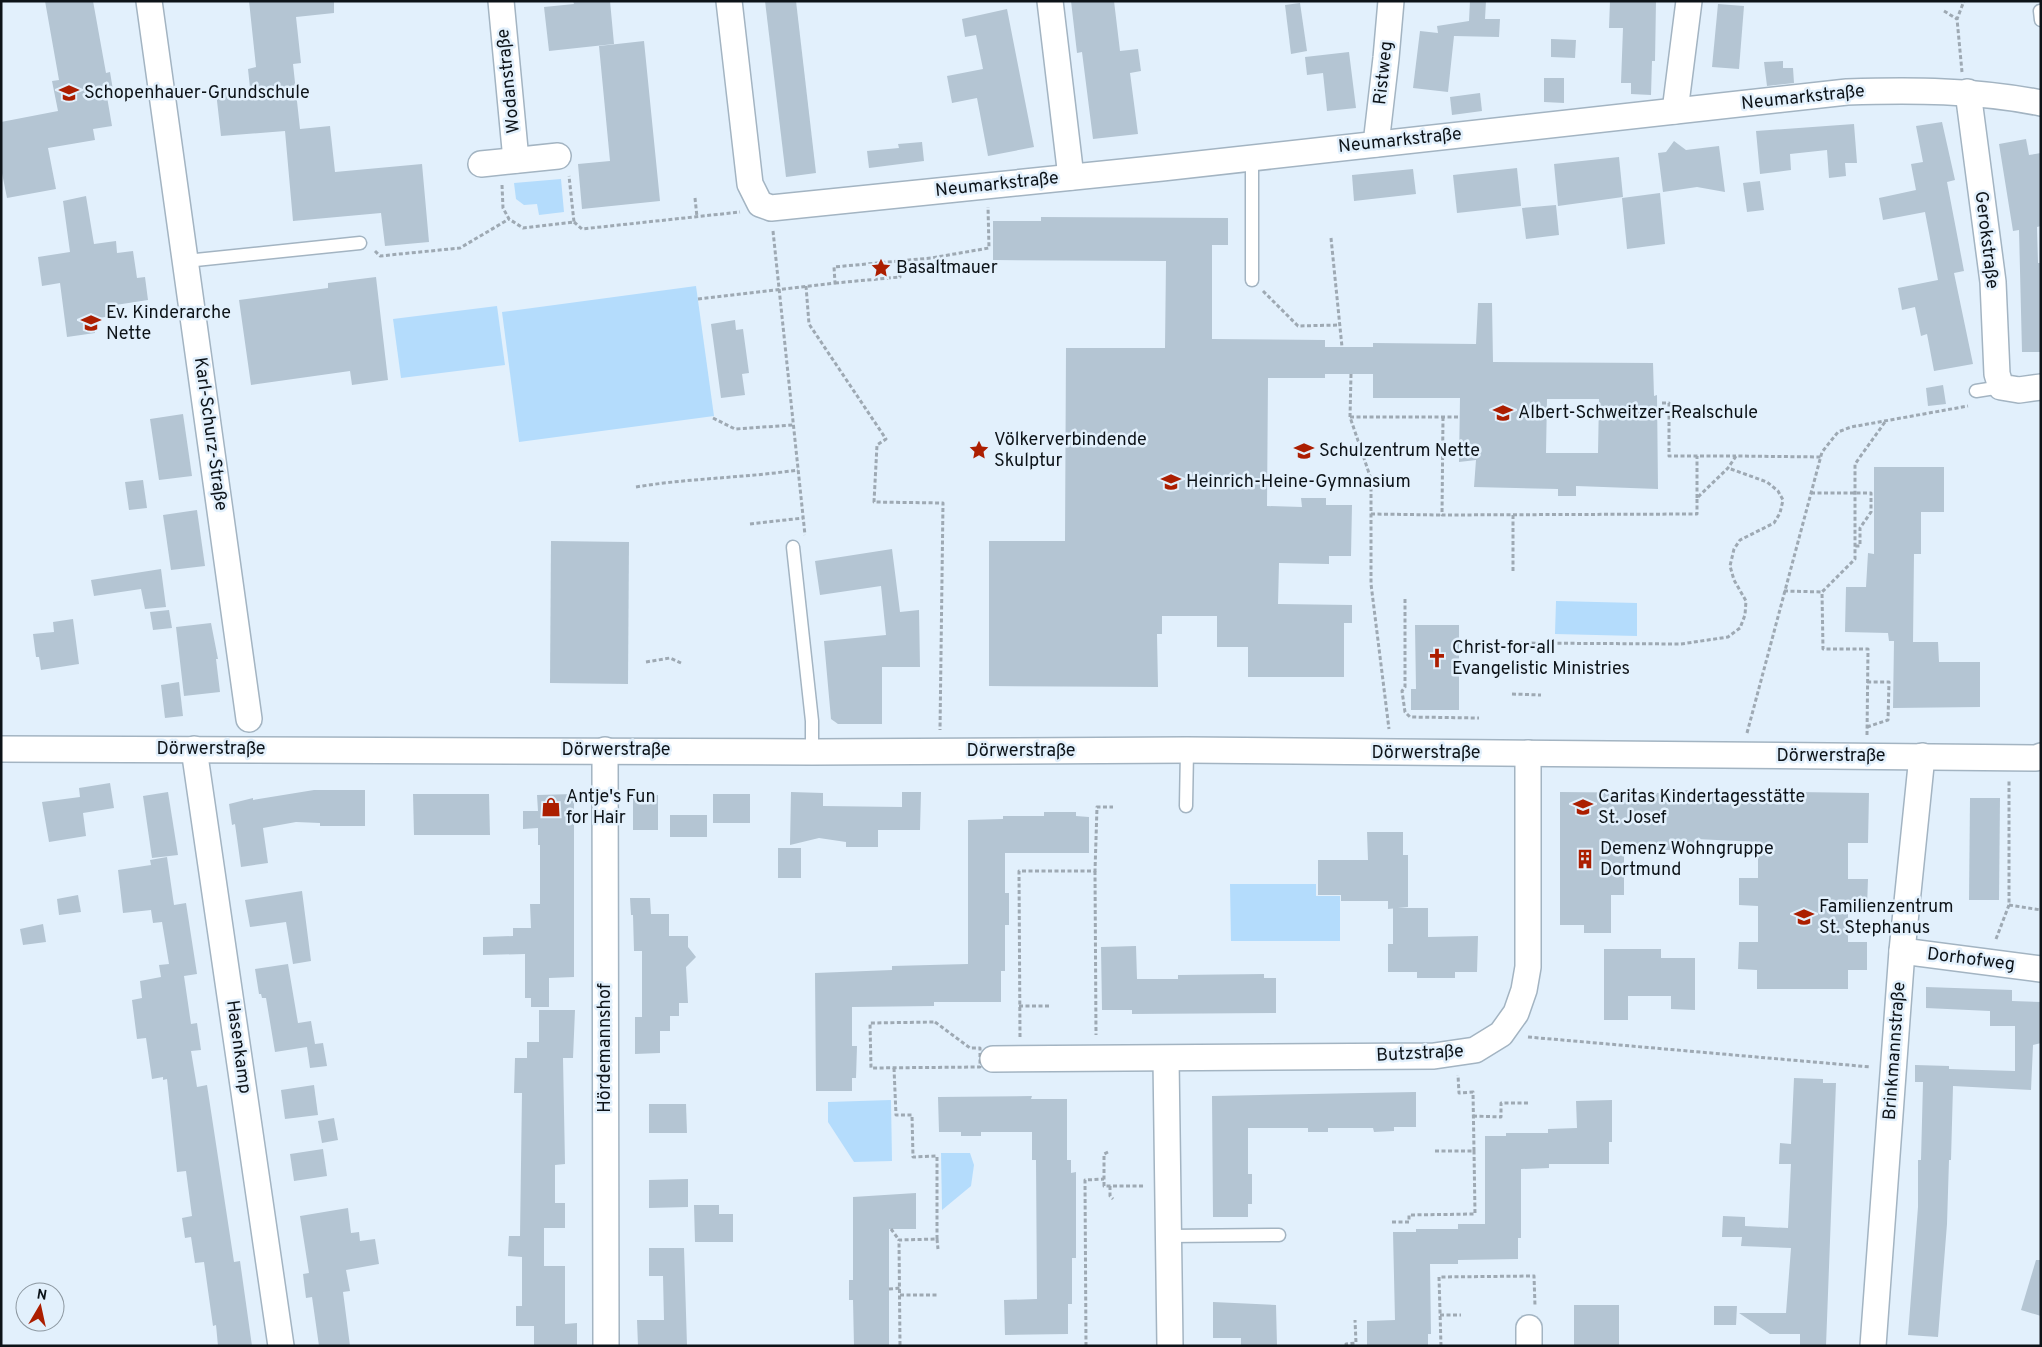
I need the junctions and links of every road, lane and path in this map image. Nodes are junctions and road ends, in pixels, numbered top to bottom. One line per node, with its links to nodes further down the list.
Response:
1 (149, 1): 27 (street, Karl-Schurz-Straße)
2 (501, 1): 16 (street, Wodanstraße)
3 (730, 1): 20 (street)
4 (1050, 1): 17 (street)
5 (1390, 1): 13 (street, Ristweg)
6 (1689, 1): 12 (street)
7 (1964, 1): 9 (path)
8 (1944, 11): 9 (path)
9 (1957, 19): 10 (path)
10 (1968, 92): 11 (street, Neumarkstraße); 12 (street, Neumarkstraße); 37 (street, Gerokstraße)
11 (2041, 103)
12 (1675, 111): 13 (street, Neumarkstraße)
13 (1376, 144): 14 (street, Neumarkstraße)
14 (1252, 158): 17 (street, Neumarkstraße); 29 (lane)
15 (563, 165): 16 (street); 24 (path)
16 (500, 167): 23 (path)
17 (1071, 177): 18 (street, Neumarkstraße)
18 (987, 187): 20 (street, Neumarkstraße); 28 (path)
19 (695, 198): 22 (path)
20 (765, 206): 32 (path)
21 (737, 213): 22 (path)
22 (697, 217): 24 (path)
23 (510, 219): 24 (path); 26 (path)
24 (574, 222)
25 (1331, 238): 34 (path)
26 (360, 244): 27 (lane)
27 (186, 261): 73 (street, Karl-Schurz-Straße)
28 (899, 261): 30 (path); 30 (path)
29 (1252, 280): 34 (path)
30 (835, 283): 31 (path)
31 (806, 286): 32 (path); 76 (path)
32 (779, 288): 33 (path); 46 (path)
33 (698, 299)
34 (1339, 325): 35 (path)
35 (1342, 347)
36 (1350, 374): 41 (path)
37 (2000, 387): 38 (street); 39 (lane)
38 (2041, 387)
39 (1976, 391): 45 (path)
40 (1662, 403): 47 (path)
41 (1350, 417): 42 (path); 55 (path)
42 (1442, 417): 43 (path); 57 (path)
43 (1459, 417)
44 (712, 418): 46 (path)
45 (1885, 421): 49 (path); 54 (path)
46 (793, 425): 51 (path)
47 (1697, 456): 48 (path); 56 (path)
48 (1736, 456): 49 (path); 50 (path)
49 (1821, 457): 53 (path)
50 (1728, 468): 56 (path); 67 (path)
51 (798, 470): 52 (path); 59 (path)
52 (636, 487)
53 (1811, 493): 54 (path); 64 (path)
54 (1855, 493): 61 (path); 61 (path)
55 (1371, 514): 57 (path); 77 (path)
56 (1697, 514): 58 (path)
57 (1442, 515): 58 (path)
58 (1513, 515): 63 (path)
59 (803, 518): 60 (path); 62 (path)
60 (750, 524)
61 (1855, 546): 65 (path)
62 (793, 547): 83 (lane)
63 (1513, 571)
64 (1784, 591): 65 (path); 85 (path)
65 (1822, 592): 70 (path)
66 (1405, 598): 74 (path)
67 (1512, 643)
68 (646, 662): 69 (path)
69 (682, 663)
70 (1867, 682): 75 (path); 75 (path)
71 (1512, 694): 72 (path)
72 (1541, 695)
73 (249, 718)
74 (1479, 718)
75 (1867, 727): 78 (path)
76 (940, 733)
77 (1390, 735)
78 (1866, 737)
79 (1, 749): 80 (street, Dörwerstraße)
80 (194, 749): 81 (street, Dörwerstraße); 135 (street, Hasenkamp)
81 (605, 750): 83 (street, Dörwerstraße); 136 (street, Hördemannshof)
82 (1187, 750): 83 (street, Dörwerstraße); 84 (street, Dörwerstraße); 89 (lane)
83 (812, 752)
84 (1528, 753): 85 (street, Dörwerstraße); 99 (street, Butzstraße)
85 (1746, 756): 86 (street, Dörwerstraße)
86 (1922, 756): 87 (street, Dörwerstraße); 94 (street, Brinkmannstraße)
87 (2041, 756)
88 (2009, 777): 92 (path)
89 (1186, 806)
90 (1113, 807): 91 (path)
91 (1095, 871): 97 (path); 100 (path)
92 (2009, 905): 93 (path); 95 (path)
93 (2041, 910)
94 (1902, 951): 95 (street, Dorhofweg); 105 (street, Brinkmannstraße)
95 (1988, 962): 96 (street, Dorhofweg)
96 (2041, 969)
97 (1019, 1006): 98 (path); 101 (path)
98 (1050, 1006)
99 (1501, 1034): 103 (street, Butzstraße); 105 (path)
100 (1096, 1038)
101 (1020, 1039)
102 (993, 1059): 103 (street, Butzstraße)
103 (1166, 1059): 116 (street)
104 (894, 1068): 104 (path); 109 (path)
105 (1894, 1069): 142 (street, Brinkmannstraße)
106 (1458, 1076): 110 (path)
107 (1530, 1103): 110 (path)
108 (891, 1115): 109 (path)
109 (896, 1115): 124 (path)
110 (1473, 1116): 112 (path)
111 (1435, 1151): 112 (path)
112 (1474, 1151): 119 (path)
113 (1108, 1152): 114 (path)
114 (1104, 1179): 115 (path); 138 (path)
115 (1110, 1186): 116 (path); 117 (path)
116 (1168, 1186): 123 (street)
117 (1113, 1199)
118 (1435, 1209): 119 (path)
119 (1435, 1215): 120 (path)
120 (1392, 1222)
121 (891, 1229): 125 (path)
122 (1279, 1235): 123 (lane)
123 (1168, 1236): 139 (street)
124 (937, 1239): 125 (path); 126 (path)
125 (900, 1240): 128 (path)
126 (938, 1250)
127 (889, 1288): 128 (path)
128 (900, 1288): 129 (path)
129 (900, 1295): 130 (path); 137 (path)
130 (938, 1295)
131 (1440, 1315): 132 (path); 134 (path); 141 (path)
132 (1461, 1315)
133 (1355, 1320): 140 (path)
134 (1529, 1337)
135 (281, 1346)
136 (606, 1346)
137 (900, 1346)
138 (1086, 1346)
139 (1170, 1346)
140 (1346, 1346)
141 (1440, 1346)
142 (1873, 1346)

